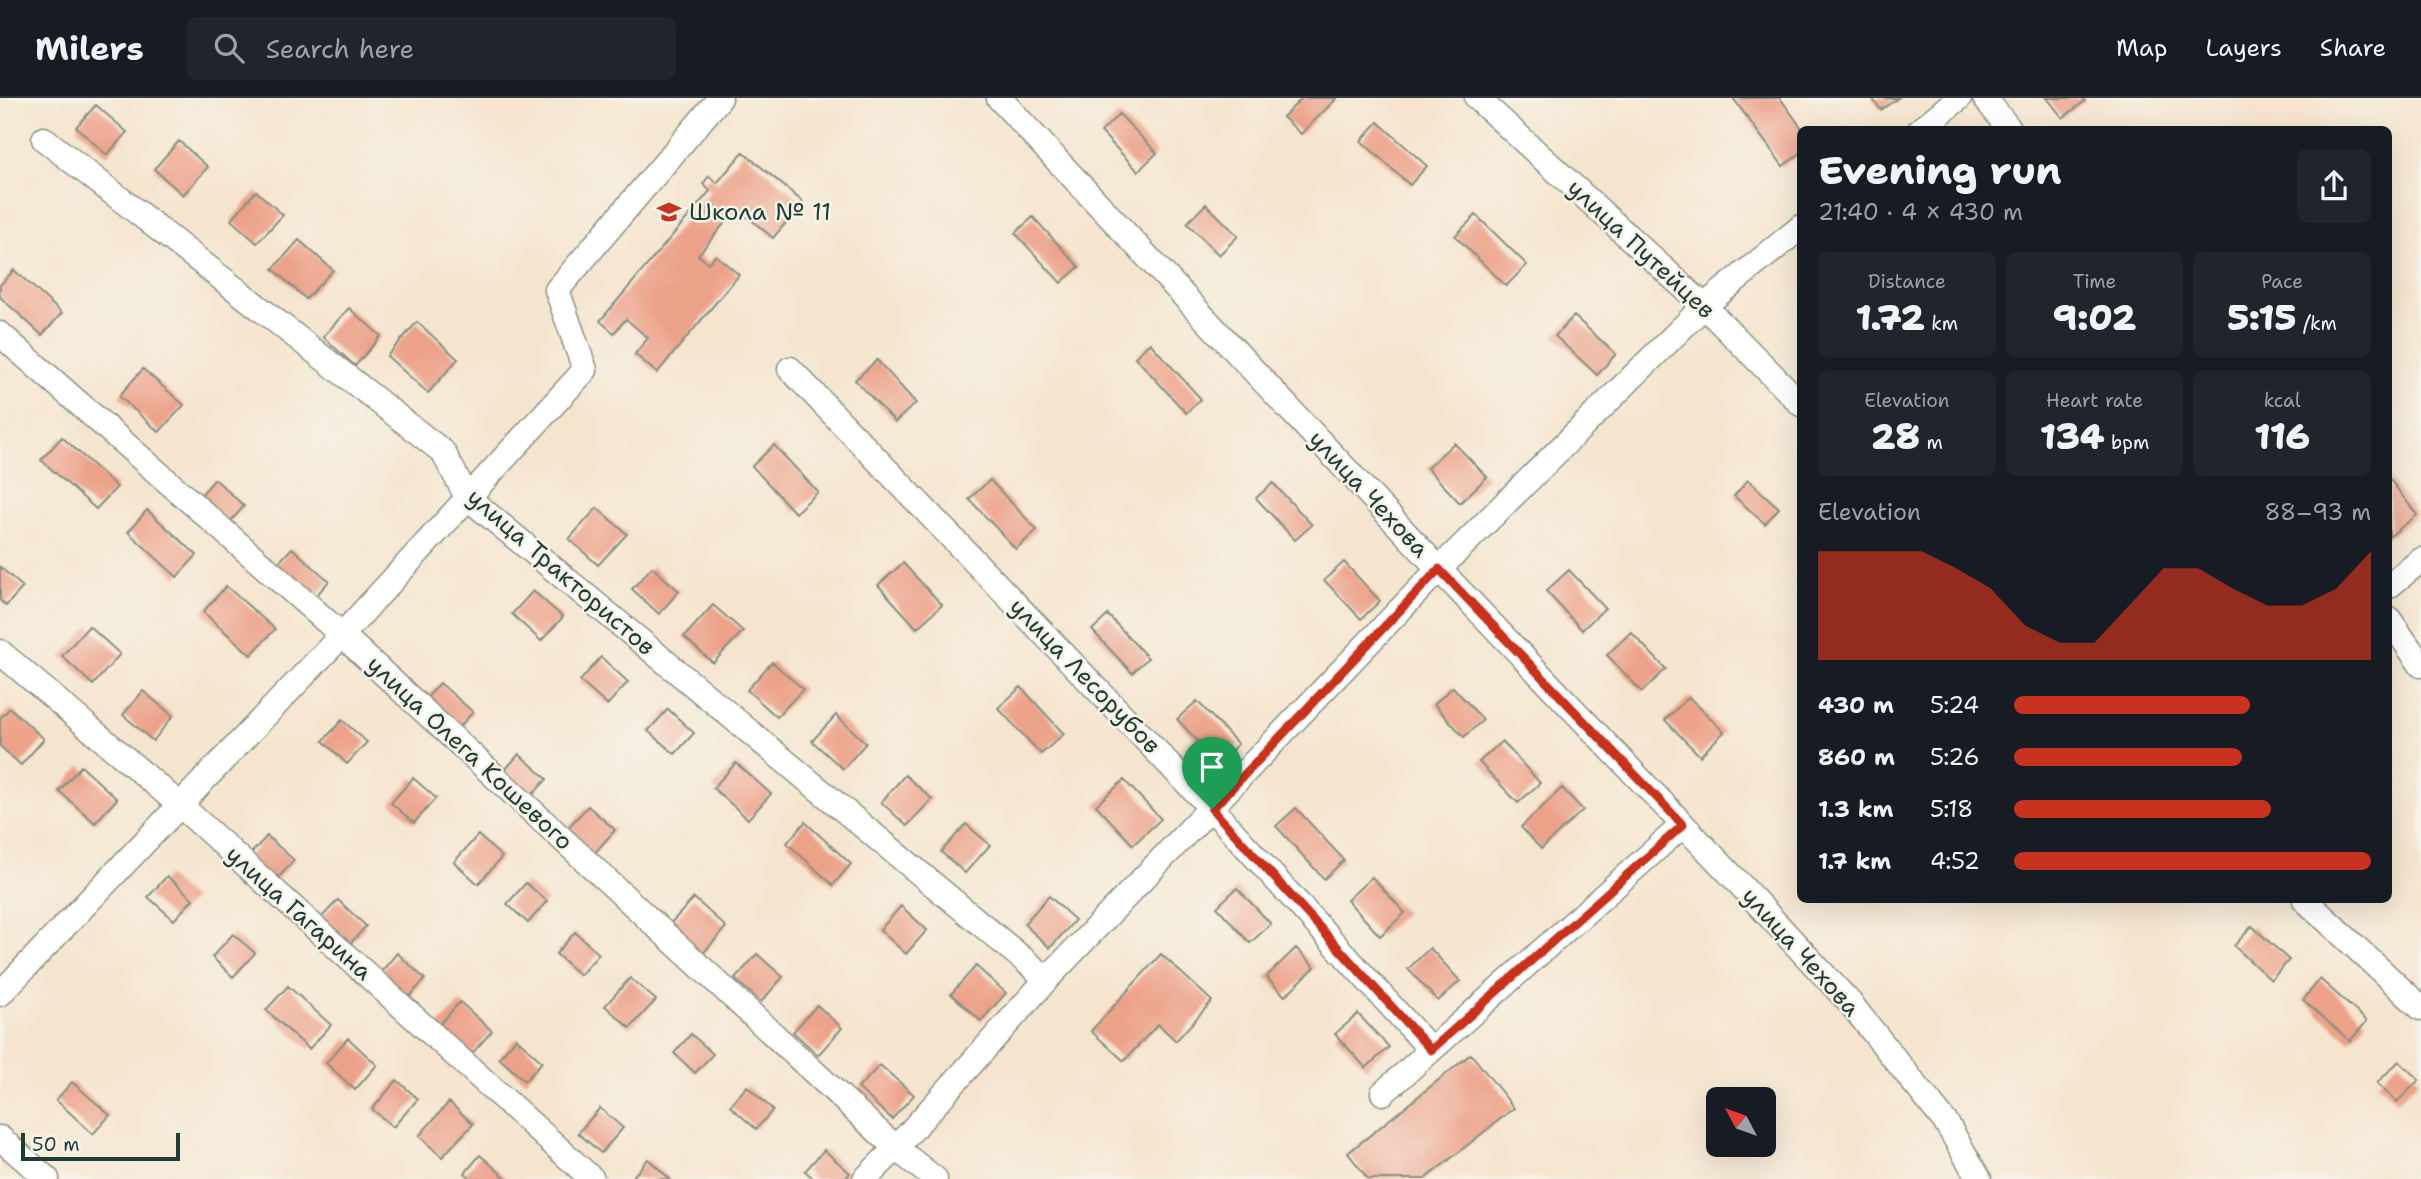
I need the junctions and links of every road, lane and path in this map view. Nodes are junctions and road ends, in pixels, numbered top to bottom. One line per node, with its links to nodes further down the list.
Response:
1 (720, 98): 14 (street)
2 (999, 98): 16 (street, улица Чехова)
3 (1477, 98): 10 (street, улица Путейцев)
4 (1959, 98): 6 (street)
5 (1985, 98): 7 (street)
6 (1925, 126)
7 (2007, 126)
8 (44, 139): 14 (street, улица Трактористов)
9 (1797, 229): 10 (street)
10 (1704, 306): 13 (street, улица Путейцев); 16 (street)
11 (0, 334): 19 (street, улица Олега Кошевого)
12 (790, 369): 23 (street, улица Лесорубов)
13 (1797, 400)
14 (467, 496): 19 (street); 26 (street, улица Трактористов)
15 (2421, 560): 17 (street)
16 (1439, 569): 23 (street); 24 (street, улица Чехова)
17 (2392, 584)
18 (2392, 623): 21 (street)
19 (342, 635): 22 (street); 32 (street, улица Олега Кошевого)
20 (0, 652): 22 (street, улица Гагарина)
21 (2421, 665)
22 (180, 805): 27 (street); 34 (street, улица Гагарина)
23 (1212, 809): 26 (street); 29 (street, улица Лесорубов)
24 (1683, 825): 29 (street); 37 (street, улица Чехова)
25 (2308, 903): 28 (street)
26 (1047, 979): 32 (street)
27 (0, 994)
28 (2421, 1009)
29 (1431, 1050): 30 (street)
30 (1382, 1093)
31 (0, 1138): 33 (street)
32 (896, 1148): 35 (street); 36 (street, улица Олега Кошевого)
33 (47, 1179)
34 (592, 1179)
35 (865, 1179)
36 (935, 1179)
37 (1979, 1179)

